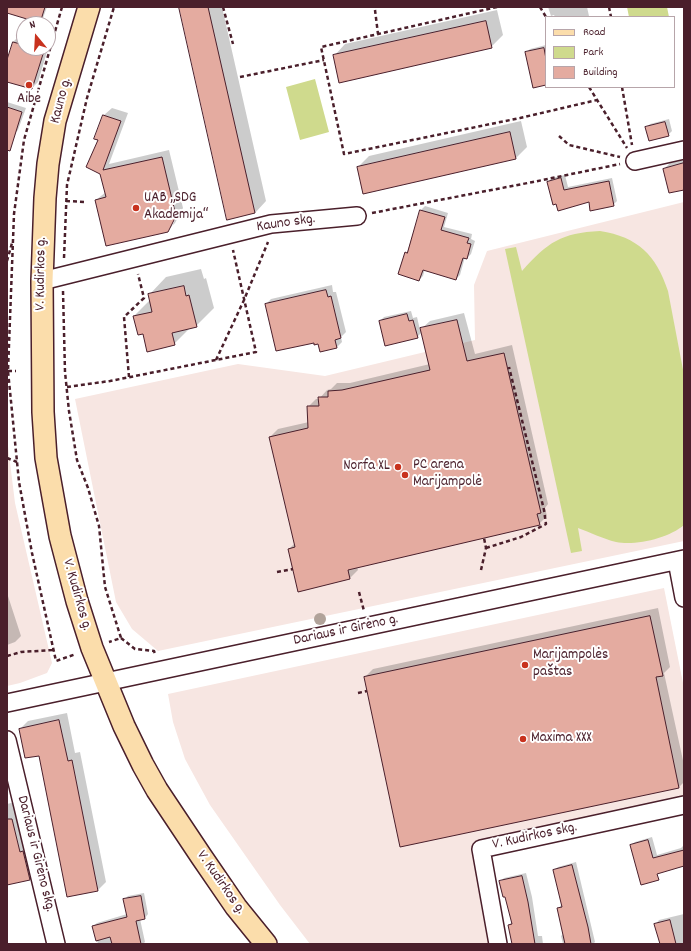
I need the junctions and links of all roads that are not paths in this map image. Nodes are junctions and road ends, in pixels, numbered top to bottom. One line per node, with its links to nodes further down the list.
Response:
1 (89, 7): 4 (main road, Kauno g.)
2 (684, 150): 3 (street)
3 (635, 161)
4 (45, 198): 6 (main road, V. Kudirkos g.)
5 (357, 216): 6 (street, Kauno skg.)
6 (42, 281): 9 (main road, V. Kudirkos g.)
7 (680, 560): 8 (street); 9 (street, Dariaus ir Girėno g.)
8 (684, 598)
9 (105, 681): 10 (street, Dariaus ir Girėno g.); 14 (main road, V. Kudirkos g.)
10 (7, 703)
11 (7, 740): 13 (street, Dariaus ir Girėno skg.)
12 (684, 805): 15 (street, V. Kudirkos skg.)
13 (56, 944)
14 (266, 944)
15 (498, 944)

